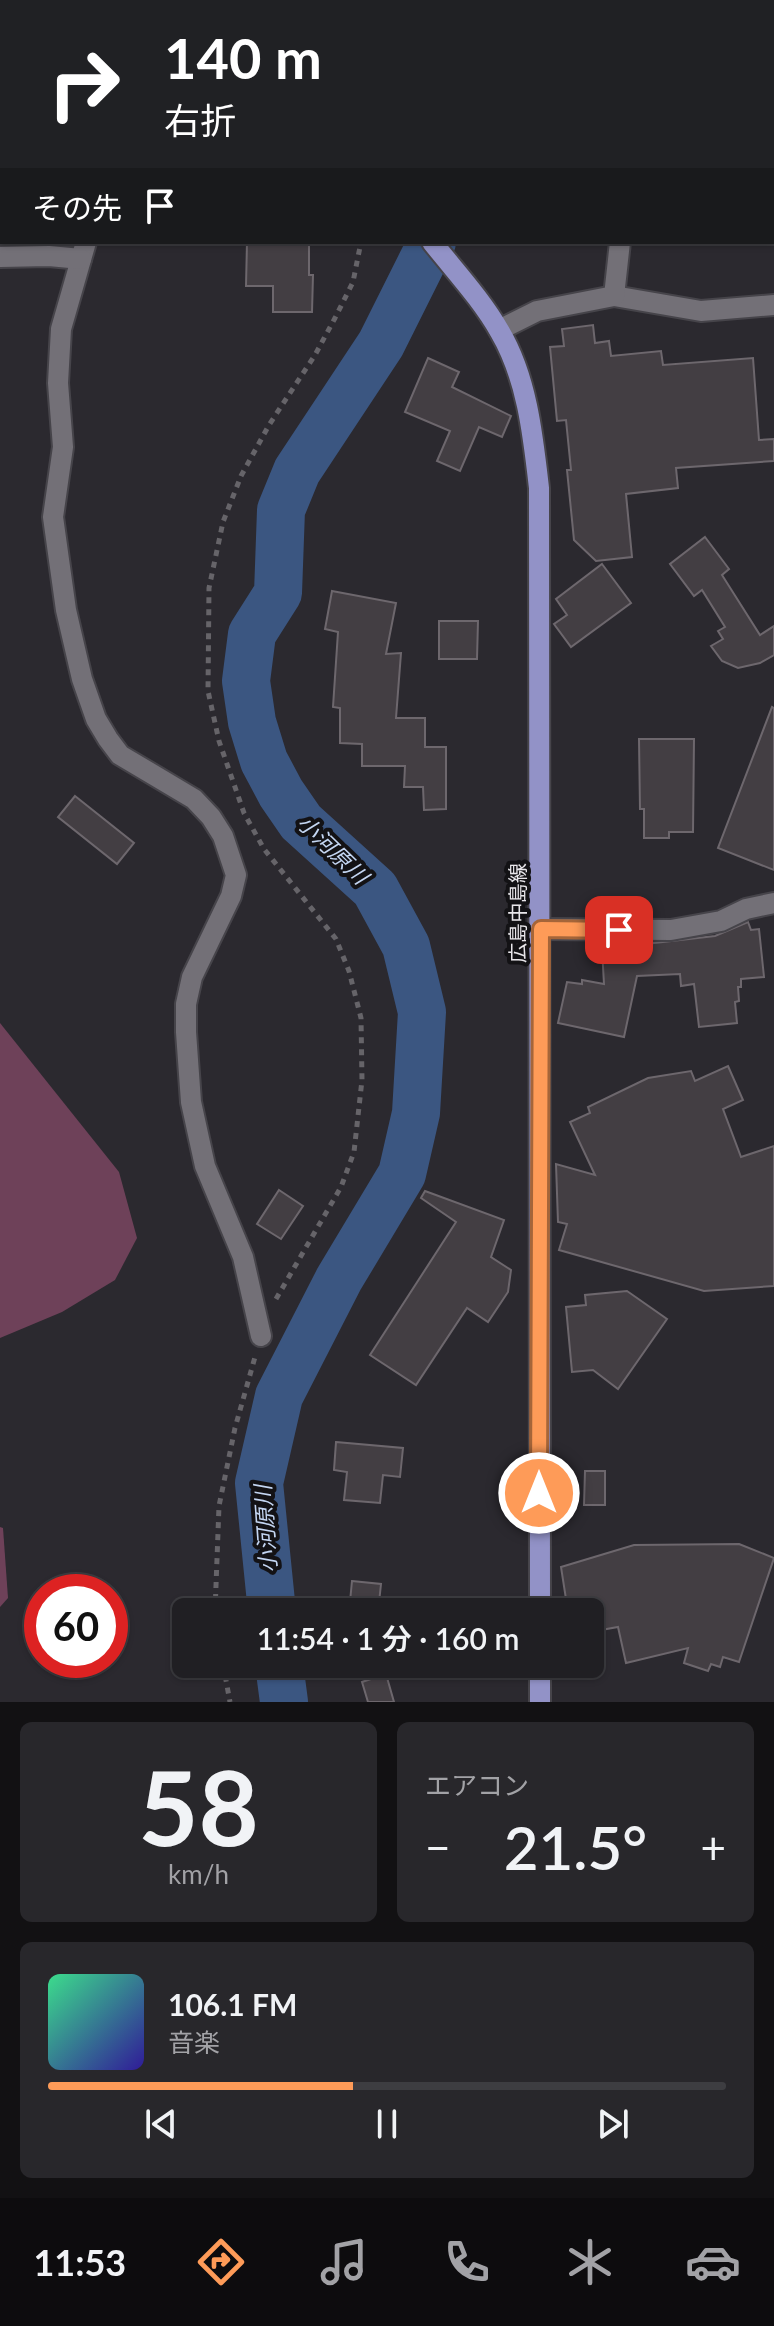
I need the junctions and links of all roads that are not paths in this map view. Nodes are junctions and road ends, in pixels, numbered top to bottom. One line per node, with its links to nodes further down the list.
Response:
1 (434, 244): 7 (main road, 広島中島線)
2 (620, 244): 5 (street)
3 (84, 251): 4 (street); 10 (street)
4 (0, 257)
5 (614, 296): 6 (street); 7 (street)
6 (774, 305)
7 (499, 330): 9 (main road, 広島中島線)
8 (774, 903): 9 (street)
9 (541, 929): 11 (main road, 広島中島線)
10 (261, 1336)
11 (540, 1598)
12 (540, 1678): 13 (main road)
13 (540, 1702)

